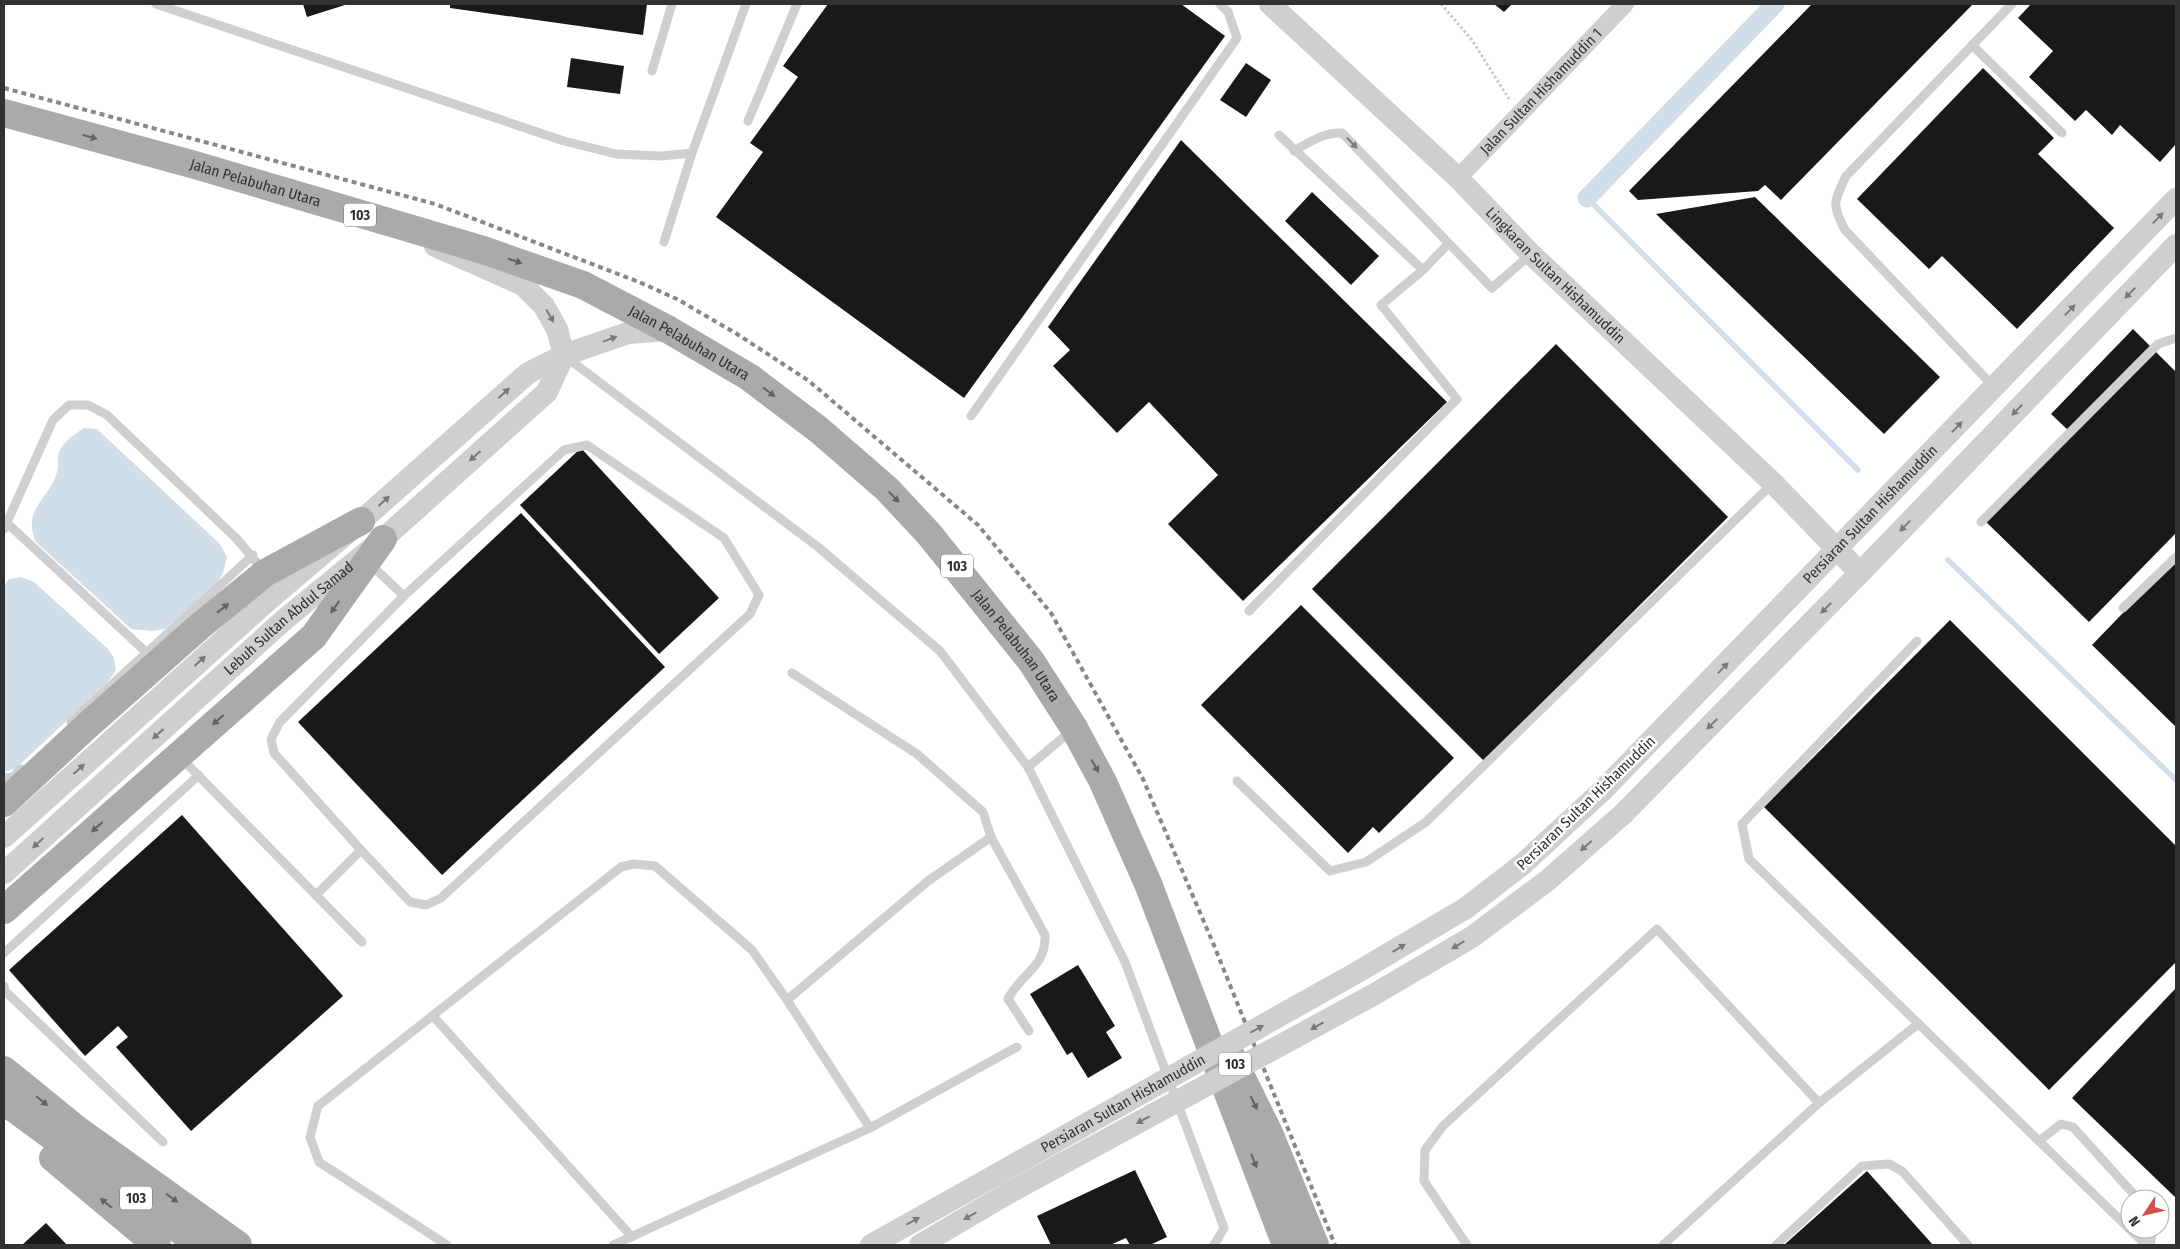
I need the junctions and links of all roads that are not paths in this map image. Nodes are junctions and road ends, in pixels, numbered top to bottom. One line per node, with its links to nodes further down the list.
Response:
1 (156, 4): 16 (lane)
2 (672, 4): 10 (lane)
3 (746, 4): 16 (lane)
4 (797, 4): 12 (lane)
5 (1220, 4): 30 (lane)
6 (1270, 4): 17 (street, Lingkaran Sultan Hishamuddin)
7 (1625, 4): 17 (street, Jalan Sultan Hishamuddin 1)
8 (2012, 4): 9 (lane)
9 (1972, 45): 13 (lane); 29 (lane)
10 (652, 71)
11 (4, 113): 19 (main road, Jalan Pelabuhan Utara / 103, one-way to 19)
12 (748, 121)
13 (2062, 133)
14 (1279, 135): 15 (lane)
15 (1294, 151): 22 (lane, one-way to 22); 25 (lane)
16 (692, 153): 21 (lane)
17 (1458, 178): 23 (street, Lingkaran Sultan Hishamuddin)
18 (2176, 199): 20 (street, Persiaran Sultan Hishamuddin, one-way to 18)
19 (372, 218): 26 (main road, Jalan Pelabuhan Utara / 103, one-way to 26); 28 (street, one-way to 28)
20 (2140, 236): 24 (street); 29 (street, Persiaran Sultan Hishamuddin, one-way to 20)
21 (664, 242)
22 (1448, 244): 23 (lane); 25 (lane)
23 (1531, 254): 31 (street, Lingkaran Sultan Hishamuddin)
24 (2172, 257): 40 (street, Persiaran Sultan Hishamuddin, one-way to 40)
25 (1423, 270): 43 (lane)
26 (669, 330): 28 (street, Lebuh Sultan Abdul Samad, one-way to 26); 47 (main road, Jalan Pelabuhan Utara / 103, one-way to 47)
27 (2176, 338): 33 (lane)
28 (564, 355): 32 (street, Lebuh Sultan Abdul Samad, one-way to 28); 35 (street, Lebuh Sultan Abdul Samad, one-way to 35); 51 (lane)
29 (1994, 387): 36 (street, Persiaran Sultan Hishamuddin, one-way to 29)
30 (971, 416)
31 (1773, 483): 36 (street, Lingkaran Sultan Hishamuddin); 54 (lane)
32 (361, 521): 39 (main road); 57 (street, Lebuh Sultan Abdul Samad, one-way to 32)
33 (1981, 522)
34 (5, 526): 39 (lane); 45 (lane)
35 (383, 539): 38 (main road); 59 (street, Lebuh Sultan Abdul Samad, one-way to 59)
36 (1838, 550): 40 (street, Lingkaran Sultan Hishamuddin); 78 (street, Persiaran Sultan Hishamuddin, one-way to 36, bridge)
37 (2176, 557): 42 (lane)
38 (367, 561): 41 (lane); 49 (main road, one-way to 49)
39 (259, 564): 45 (lane); 55 (main road, one-way to 39)
40 (1860, 573): 78 (street, Persiaran Sultan Hishamuddin, one-way to 78, bridge)
41 (404, 596): 58 (lane); 58 (lane)
42 (2123, 608)
43 (1249, 611)
44 (1917, 641): 68 (lane)
45 (146, 652): 48 (lane)
46 (792, 673): 56 (lane)
47 (1074, 728): 51 (lane); 60 (main road, Jalan Pelabuhan Utara / 103, one-way to 60)
48 (62, 731)
49 (178, 755): 52 (lane); 62 (main road, one-way to 62)
50 (27, 764): 53 (lane)
51 (1028, 767): 88 (lane)
52 (199, 775): 61 (lane); 64 (lane)
53 (4, 778)
54 (1238, 782)
55 (4, 803)
56 (991, 836): 66 (lane); 69 (lane)
57 (4, 837)
58 (361, 850): 61 (lane)
59 (4, 873)
60 (1149, 886): 89 (main road, one-way to 89); 90 (main road, 103, one-way to 90)
61 (316, 894): 63 (lane)
62 (4, 910)
63 (362, 942)
64 (4, 952)
65 (4, 986): 76 (lane)
66 (787, 1000): 67 (lane); 75 (lane)
67 (434, 1016): 80 (lane); 84 (lane)
68 (1918, 1024): 73 (lane); 77 (lane)
69 (1029, 1030)
70 (1017, 1047): 75 (lane)
71 (4, 1070): 83 (main road, one-way to 83)
72 (4, 1100): 82 (main road, 103)
73 (1819, 1103): 91 (lane); 92 (lane)
74 (4, 1112): 81 (main road, one-way to 74)
75 (870, 1128): 80 (lane)
76 (163, 1142)
77 (2039, 1142): 79 (lane); 95 (lane)
78 (1007, 1182): 86 (street, Persiaran Sultan Hishamuddin, one-way to 78); 87 (street, Persiaran Sultan Hishamuddin, one-way to 87)
79 (2129, 1189)
80 (632, 1237): 85 (lane)
81 (157, 1245)
82 (200, 1245)
83 (238, 1245)
84 (447, 1245)
85 (613, 1245)
86 (871, 1245)
87 (920, 1245)
88 (1214, 1245)
89 (1286, 1245)
90 (1315, 1245)
91 (1467, 1245)
92 (1663, 1245)
93 (1776, 1245): 94 (lane)
94 (1968, 1245)
95 (2146, 1245)

